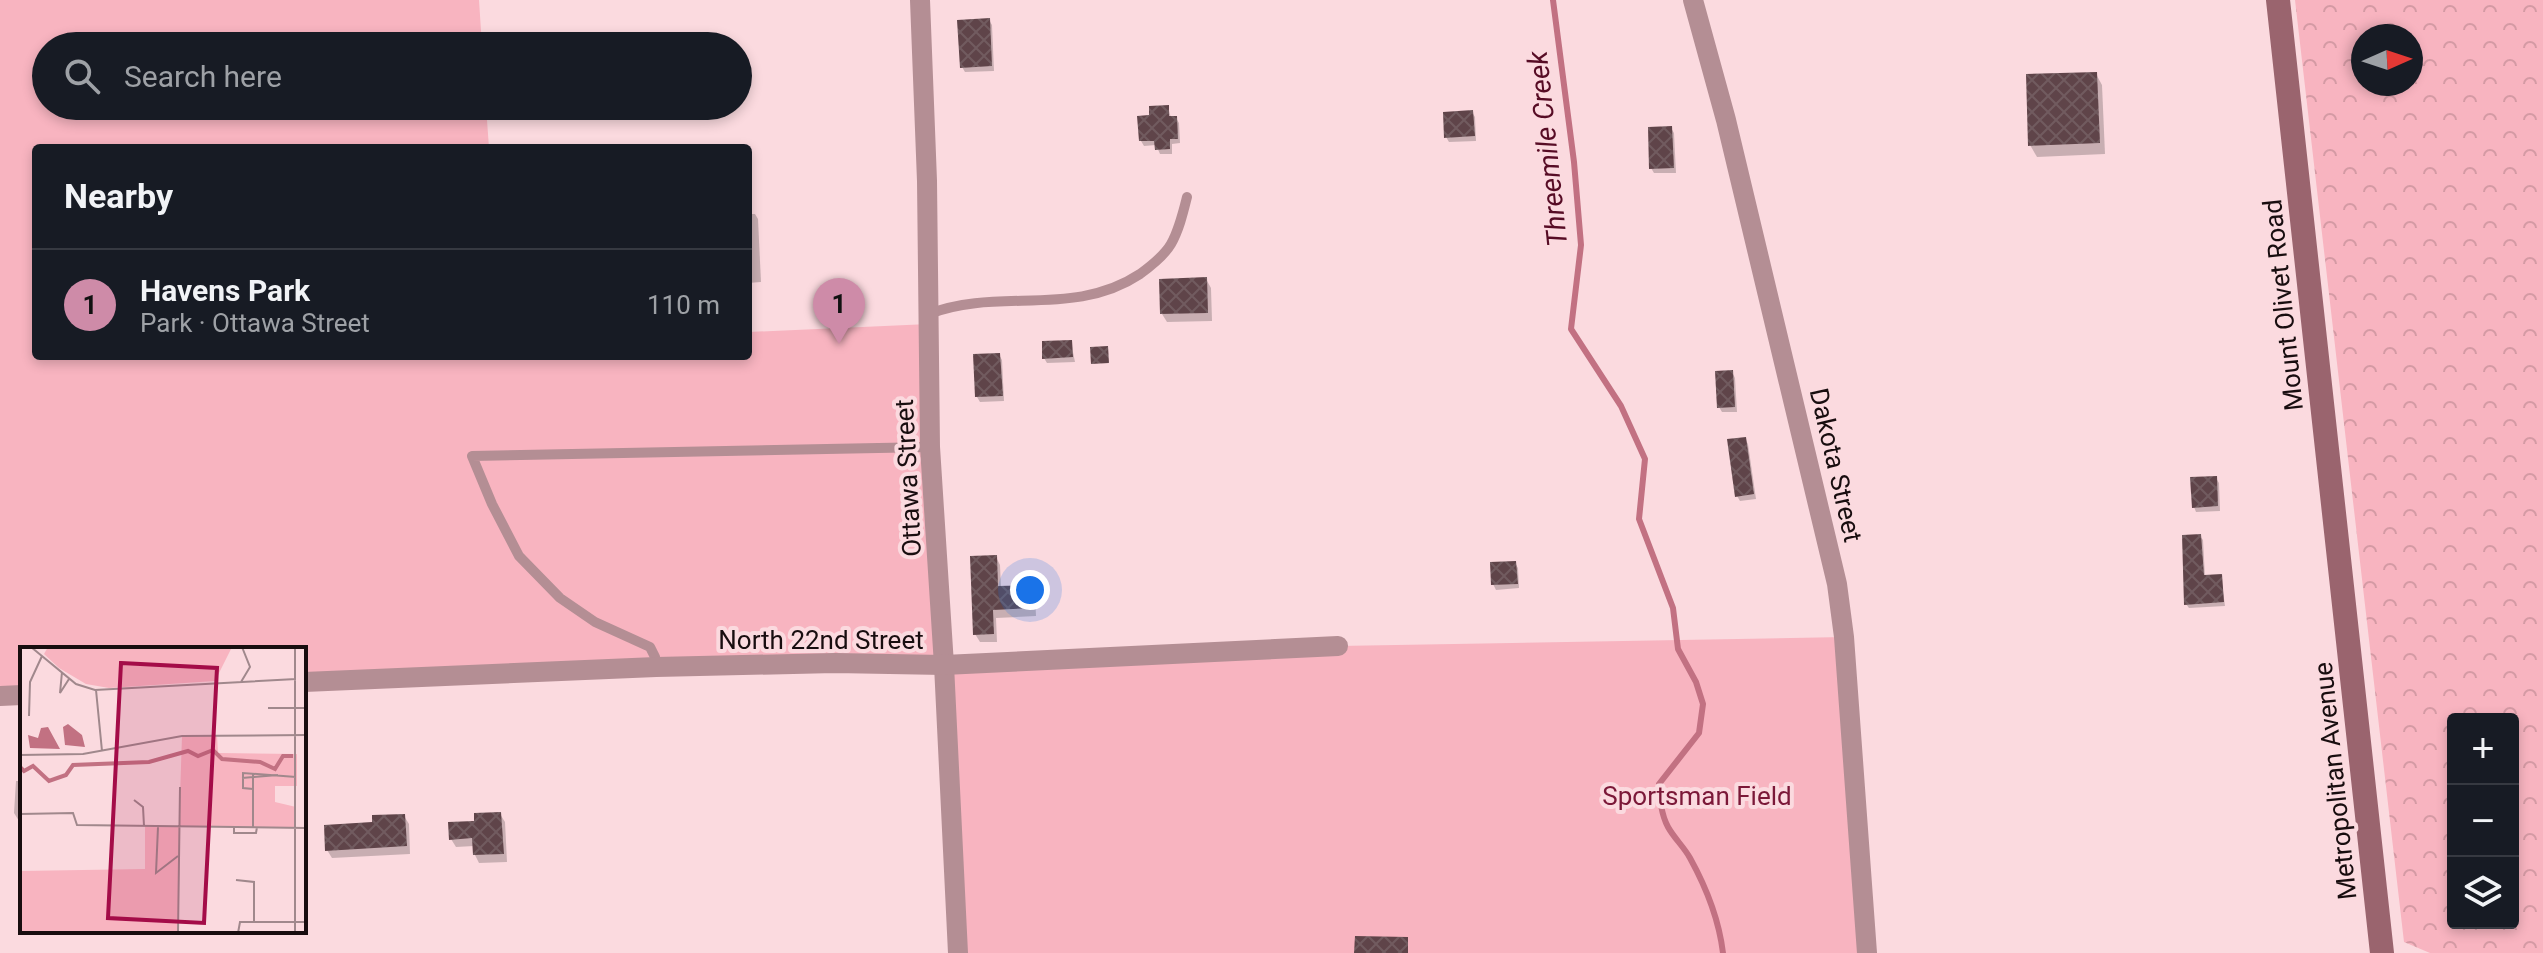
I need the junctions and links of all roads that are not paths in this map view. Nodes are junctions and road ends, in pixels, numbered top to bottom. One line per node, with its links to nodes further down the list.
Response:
1 (920, 0): 5 (street, Ottawa Street)
2 (1693, 0): 15 (street, Dakota Street)
3 (2278, 0): 7 (street, Mount Olivet Road)
4 (1187, 197): 5 (lane)
5 (929, 314): 6 (street, Ottawa Street)
6 (930, 447): 9 (street, Ottawa Street); 10 (lane)
7 (2344, 604): 16 (street, Metropolitan Avenue)
8 (1338, 646): 9 (street, North 22nd Street)
9 (944, 665): 10 (street, North 22nd Street); 14 (street, Ottawa Street)
10 (656, 667): 11 (street, North 22nd Street)
11 (306, 682)
12 (20, 695): 13 (street)
13 (0, 696)
14 (958, 953)
15 (1867, 953)
16 (2382, 953)

